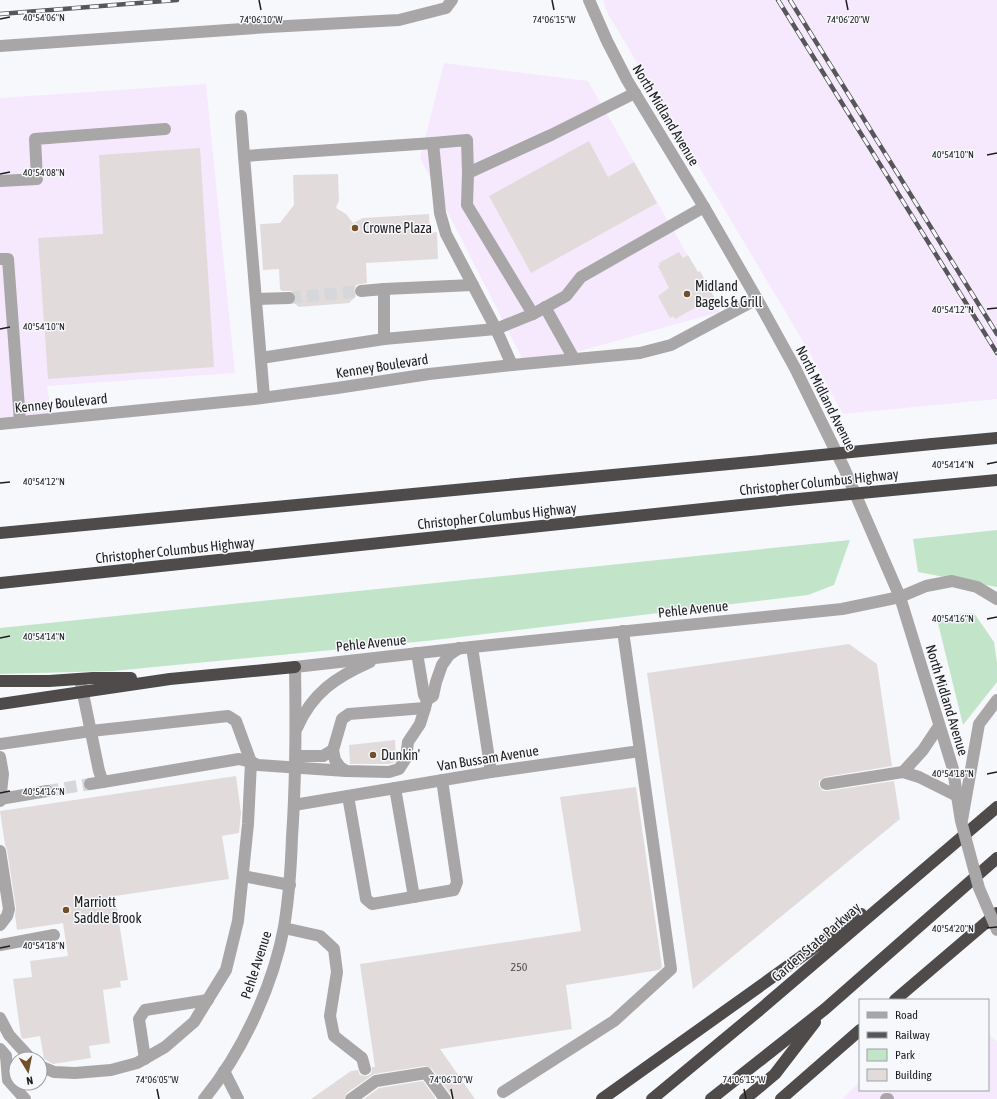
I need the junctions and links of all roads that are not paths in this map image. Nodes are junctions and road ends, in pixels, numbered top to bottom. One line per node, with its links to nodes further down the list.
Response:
1 (452, 0): 3 (street)
2 (589, 0): 4 (street, North Midland Avenue)
3 (0, 46)
4 (635, 93): 9 (street); 11 (street, North Midland Avenue)
5 (241, 116): 8 (street)
6 (165, 129): 10 (street)
7 (433, 143): 8 (street); 9 (street); 13 (street)
8 (244, 156): 17 (street)
9 (468, 172): 20 (street)
10 (0, 181)
11 (704, 207): 18 (street, North Midland Avenue); 19 (street)
12 (0, 259): 27 (street)
13 (473, 285): 14 (street); 21 (street)
14 (384, 289): 15 (street); 22 (street)
15 (361, 291)
16 (289, 298): 17 (street)
17 (256, 299): 23 (street)
18 (757, 299): 24 (street, Kenney Boulevard); 33 (street, North Midland Avenue)
19 (545, 307): 20 (street); 24 (street)
20 (533, 314): 21 (street)
21 (496, 329): 22 (street); 25 (street)
22 (384, 339): 23 (street)
23 (261, 358): 26 (street)
24 (574, 359): 25 (street, Kenney Boulevard)
25 (512, 364): 26 (street, Kenney Boulevard)
26 (264, 397): 27 (street, Kenney Boulevard)
27 (20, 422): 28 (street, Kenney Boulevard)
28 (0, 424)
29 (997, 438): 31 (highway, Christopher Columbus Highway, bridge)
30 (997, 480): 32 (highway, Christopher Columbus Highway, bridge)
31 (0, 533)
32 (0, 583)
33 (900, 597): 34 (street, Pehle Avenue); 35 (street, Pehle Avenue); 50 (street, North Midland Avenue)
34 (997, 599)
35 (622, 632): 36 (street, Pehle Avenue); 55 (street)
36 (472, 647): 37 (street, Pehle Avenue); 60 (street)
37 (459, 648): 38 (street, Pehle Avenue); 49 (street)
38 (417, 653): 39 (street, Pehle Avenue); 49 (street)
39 (379, 657): 40 (street, Pehle Avenue); 52 (street)
40 (295, 667): 42 (highway); 52 (street, Pehle Avenue)
41 (80, 679): 42 (highway); 44 (highway); 46 (street)
42 (170, 679): 46 (highway)
43 (0, 681): 44 (highway)
44 (49, 681): 45 (highway)
45 (0, 689)
46 (83, 692): 48 (highway); 51 (street)
47 (997, 700): 73 (street)
48 (0, 704)
49 (426, 704): 54 (street); 59 (street)
50 (939, 726): 61 (street); 69 (street, North Midland Avenue)
51 (91, 731): 53 (street); 57 (street); 63 (street)
52 (296, 731): 58 (street, Pehle Avenue)
53 (0, 744)
54 (333, 750): 58 (street); 59 (street)
55 (640, 751): 60 (street, Van Bussam Avenue); 98 (street)
56 (0, 757): 70 (street)
57 (251, 762): 58 (street); 63 (street); 77 (street)
58 (296, 762): 59 (street); 71 (street, Pehle Avenue)
59 (346, 771)
60 (491, 772): 62 (street, Van Bussam Avenue)
61 (903, 772): 65 (street); 69 (street)
62 (442, 780): 66 (street, Van Bussam Avenue); 79 (street)
63 (103, 782): 64 (street)
64 (90, 784)
65 (826, 784)
66 (395, 788): 68 (street, Van Bussam Avenue); 79 (street)
67 (47, 791): 70 (street)
68 (348, 796): 71 (street, Van Bussam Avenue); 79 (street)
69 (957, 796): 73 (street, North Midland Avenue, bridge)
70 (0, 800)
71 (294, 805): 78 (street, Pehle Avenue)
72 (997, 807): 76 (highway, Garden State Parkway)
73 (961, 821): 83 (street, North Midland Avenue, bridge)
74 (0, 851): 81 (street)
75 (997, 858): 88 (highway)
76 (919, 873): 104 (highway); 105 (highway, Garden State Parkway)
77 (243, 876): 78 (street); 87 (street)
78 (290, 885): 82 (street, Pehle Avenue)
79 (414, 897)
80 (997, 913): 86 (highway)
81 (0, 925)
82 (284, 928): 94 (street); 96 (street, Pehle Avenue)
83 (997, 930)
84 (54, 935): 85 (street)
85 (0, 945)
86 (896, 999)
87 (208, 1000): 93 (street); 93 (street)
88 (825, 1009): 106 (highway); 107 (highway)
89 (0, 1018): 92 (street)
90 (859, 1031): 108 (highway)
91 (0, 1049): 97 (street)
92 (24, 1051)
93 (145, 1059): 95 (street)
94 (365, 1068)
95 (48, 1069)
96 (224, 1072): 100 (street, Pehle Avenue); 101 (street)
97 (4, 1083): 99 (street)
98 (503, 1092)
99 (25, 1099)
100 (204, 1099)
101 (238, 1099)
102 (351, 1099): 103 (street)
103 (445, 1099)
104 (602, 1099)
105 (652, 1099)
106 (711, 1099)
107 (744, 1099)
108 (781, 1099)

